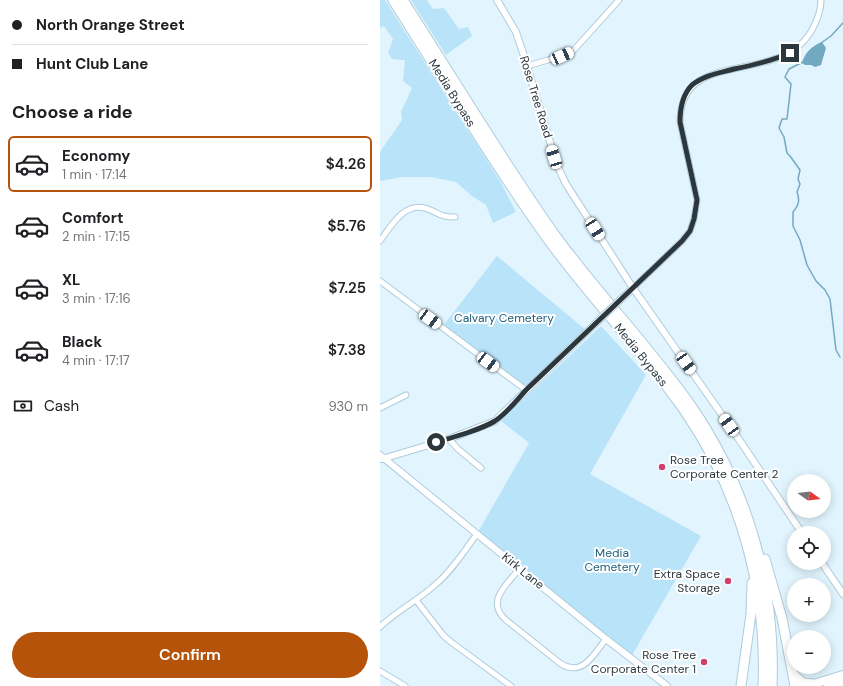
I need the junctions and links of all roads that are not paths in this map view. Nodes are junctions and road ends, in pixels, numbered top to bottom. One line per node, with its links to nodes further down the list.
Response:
1 (393, 0): 20 (highway, Media Bypass)
2 (403, 0): 17 (highway, Media Bypass)
3 (496, 0): 6 (street, Rose Tree Road)
4 (619, 0): 6 (street)
5 (821, 0): 10 (street)
6 (527, 66): 10 (street, Rose Tree Road)
7 (455, 218): 8 (street)
8 (380, 241)
9 (380, 281): 11 (street)
10 (633, 288): 11 (street, bridge); 18 (street, Rose Tree Road)
11 (526, 390): 14 (street)
12 (406, 395): 13 (street)
13 (380, 408)
14 (449, 439): 15 (street); 16 (street)
15 (381, 458): 19 (street, Kirk Lane)
16 (481, 468)
17 (743, 504): 27 (highway); 38 (highway, Media Bypass)
18 (797, 526)
19 (476, 534): 21 (street, Kirk Lane); 24 (street)
20 (745, 536): 36 (highway); 37 (highway, Media Bypass)
21 (519, 569): 26 (street, Kirk Lane); 26 (street)
22 (827, 570): 23 (street)
23 (843, 594)
24 (416, 600): 25 (street); 34 (street)
25 (380, 627)
26 (606, 639): 35 (street, Kirk Lane)
27 (787, 642)
28 (380, 671): 33 (street)
29 (793, 674): 32 (highway); 39 (highway)
30 (843, 675): 32 (main road)
31 (843, 682): 40 (main road)
32 (810, 685)
33 (405, 686)
34 (511, 686)
35 (667, 686)
36 (741, 686)
37 (763, 686)
38 (772, 686)
39 (795, 686)
40 (828, 686)

